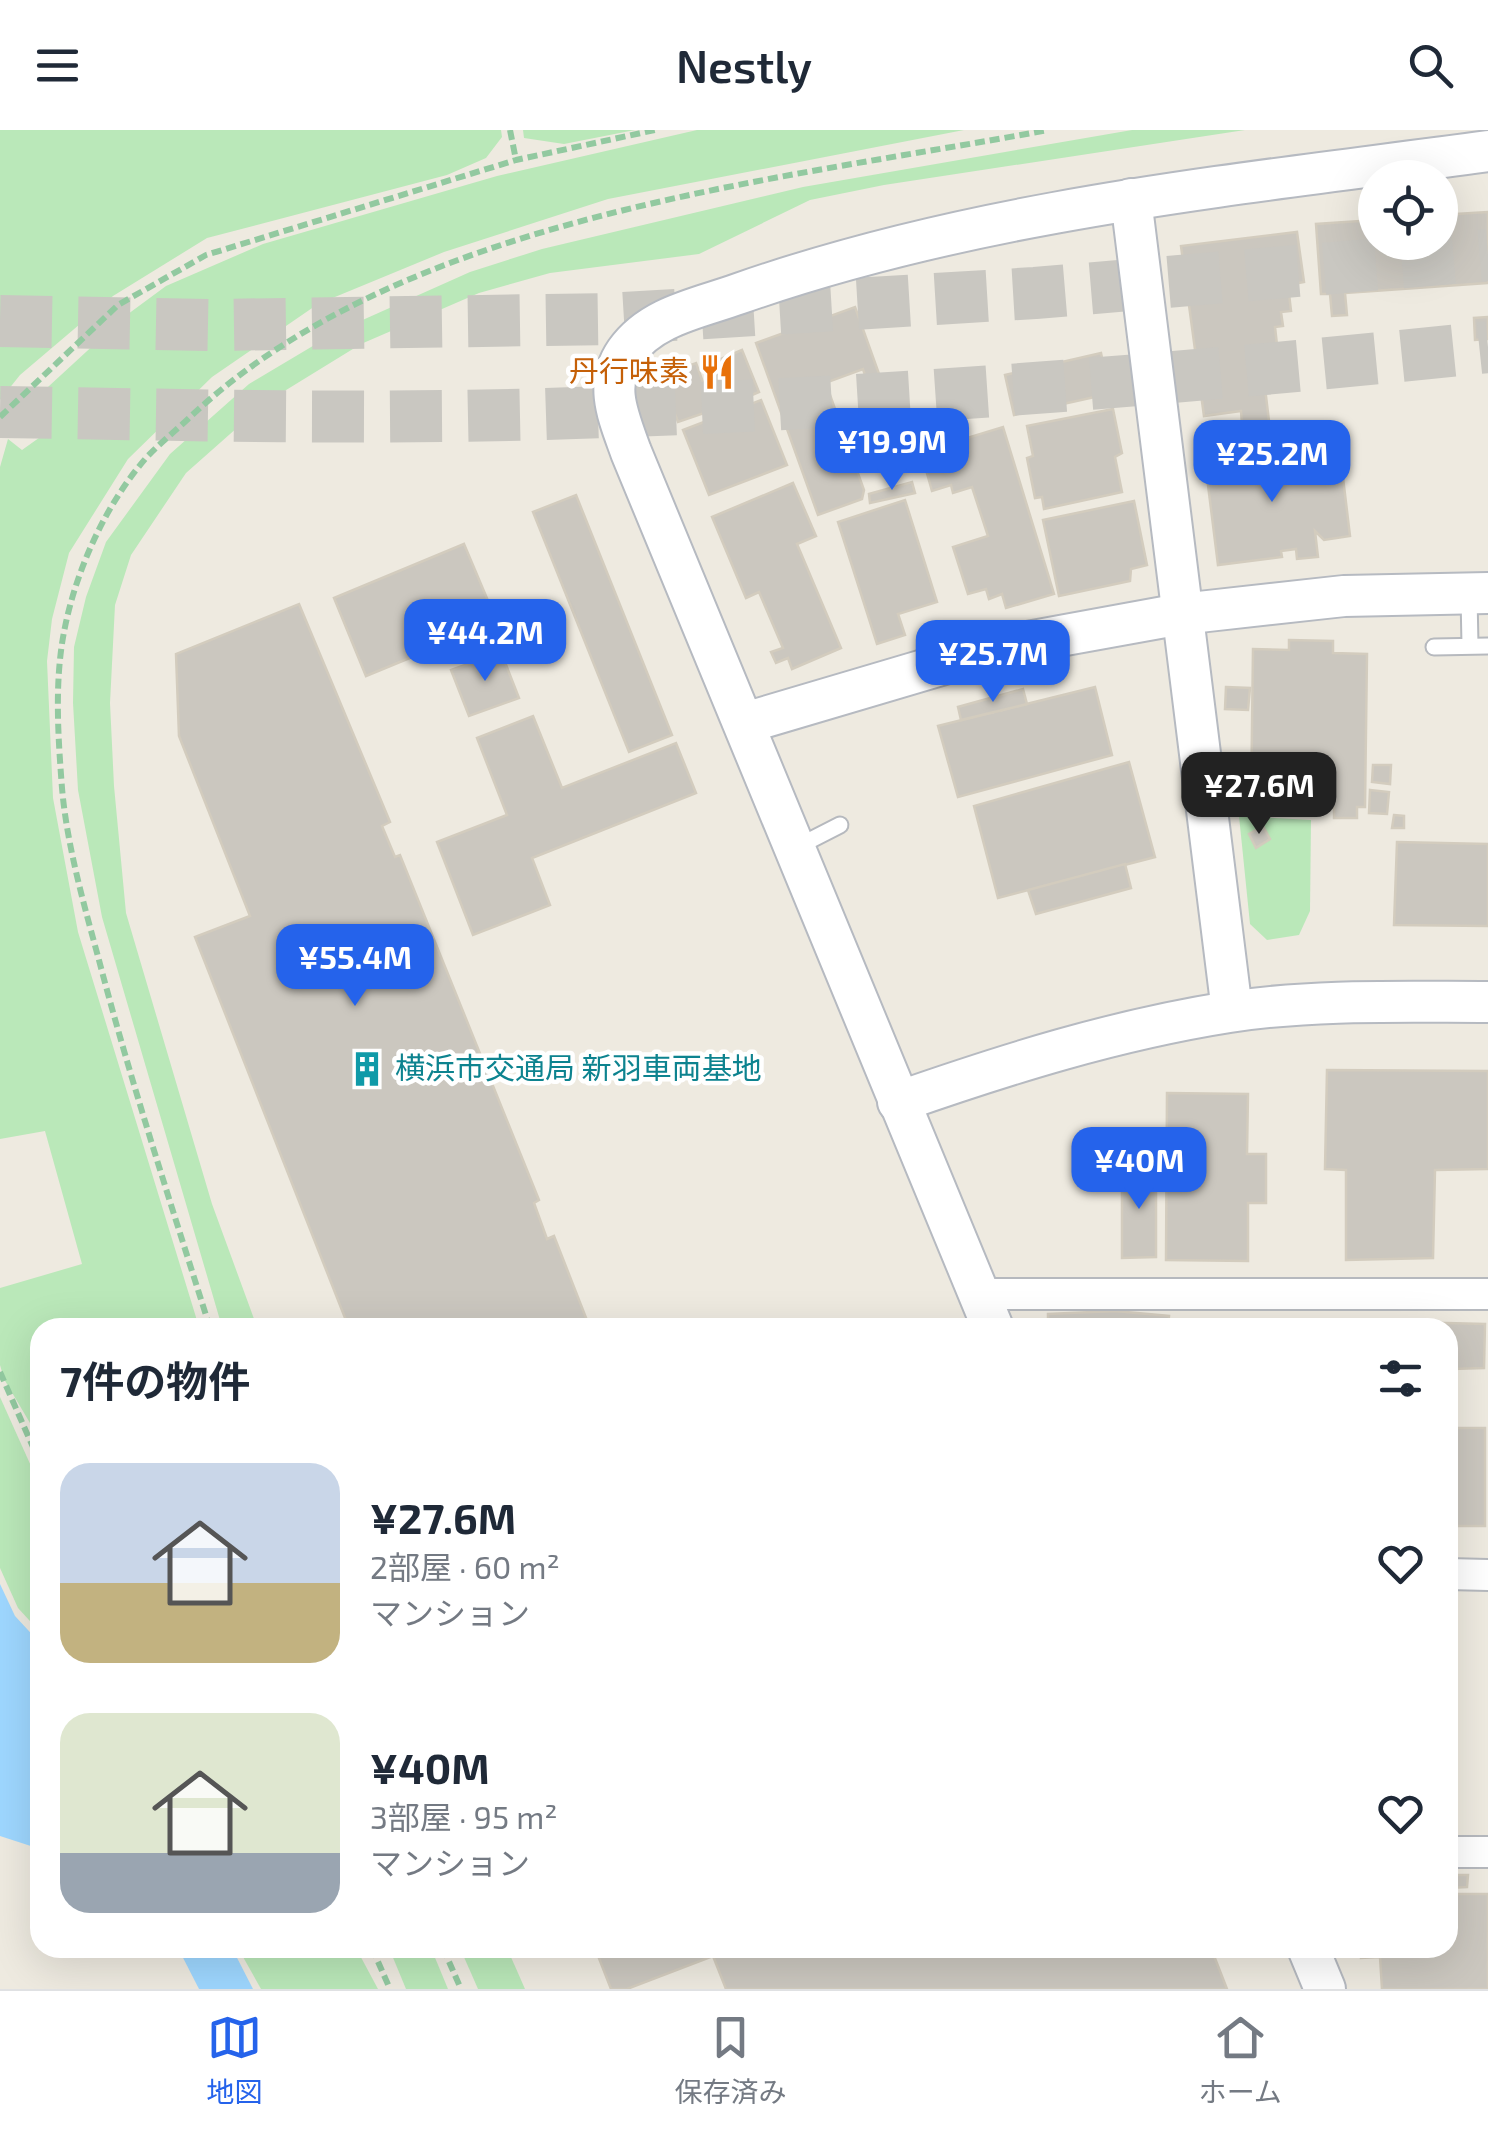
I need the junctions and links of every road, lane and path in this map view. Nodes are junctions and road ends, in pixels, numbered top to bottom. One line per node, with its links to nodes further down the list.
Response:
1 (510, 130): 5 (path)
2 (656, 130): 5 (path)
3 (1048, 130): 21 (path)
4 (1488, 151): 6 (street)
5 (516, 160): 7 (path)
6 (1131, 199): 9 (street); 13 (street)
7 (0, 417)
8 (1479, 592): 9 (street); 10 (lane)
9 (1181, 614): 13 (street); 17 (street)
10 (1470, 645): 11 (lane); 12 (lane)
11 (1488, 646)
12 (1434, 647)
13 (745, 723): 15 (street)
14 (840, 825): 15 (lane)
15 (795, 848): 18 (street)
16 (1488, 1002): 17 (street)
17 (1232, 1012): 18 (street)
18 (898, 1102): 20 (street)
19 (1488, 1294): 20 (street)
20 (985, 1310)
21 (207, 1318)
22 (0, 1372): 23 (path)
23 (30, 1440)
24 (1458, 1574): 25 (street)
25 (1488, 1575)
26 (1458, 1852): 27 (street)
27 (1488, 1852)
28 (376, 1958): 31 (path)
29 (448, 1958): 32 (path)
30 (1312, 1958): 33 (street)
31 (390, 1989)
32 (461, 1989)
33 (1325, 1989)

